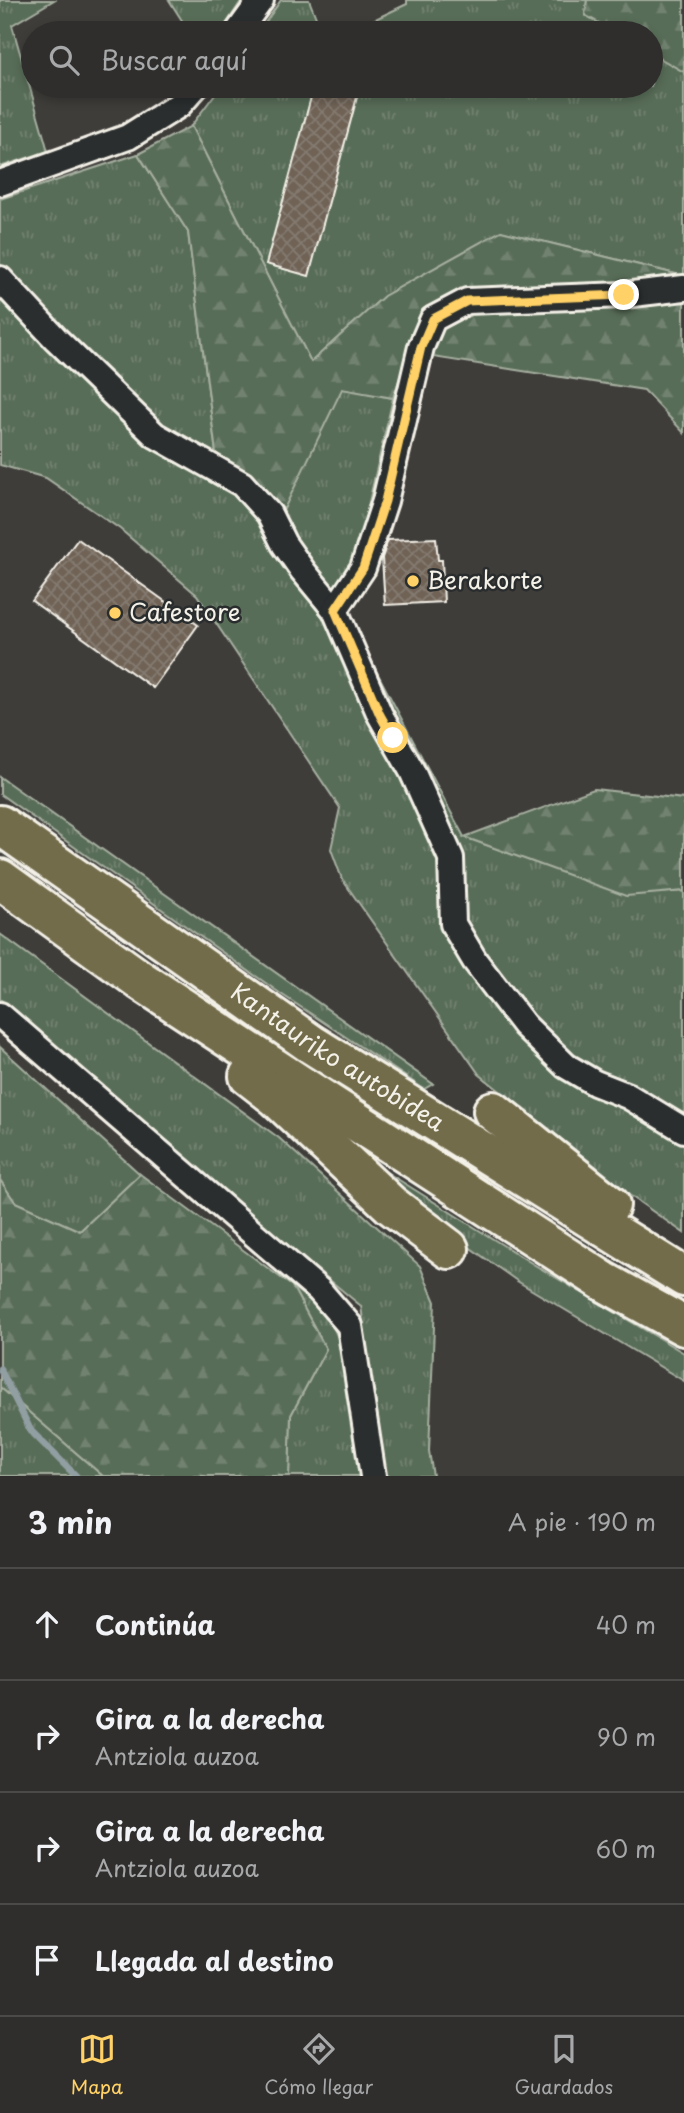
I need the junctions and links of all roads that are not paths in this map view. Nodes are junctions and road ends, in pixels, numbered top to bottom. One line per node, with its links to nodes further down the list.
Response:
1 (261, 0): 2 (street)
2 (246, 21)
3 (185, 98): 4 (street)
4 (0, 184)
5 (0, 279): 7 (street)
6 (684, 288): 7 (street)
7 (335, 610): 13 (street)
8 (0, 825): 15 (highway, Kantauriko autobidea)
9 (0, 879): 10 (highway, Kantauriko autobidea)
10 (140, 980): 14 (highway); 16 (highway, Kantauriko autobidea)
11 (0, 1015): 17 (street)
12 (493, 1111): 15 (highway)
13 (684, 1130)
14 (449, 1249)
15 (684, 1277)
16 (684, 1326)
17 (373, 1476)

